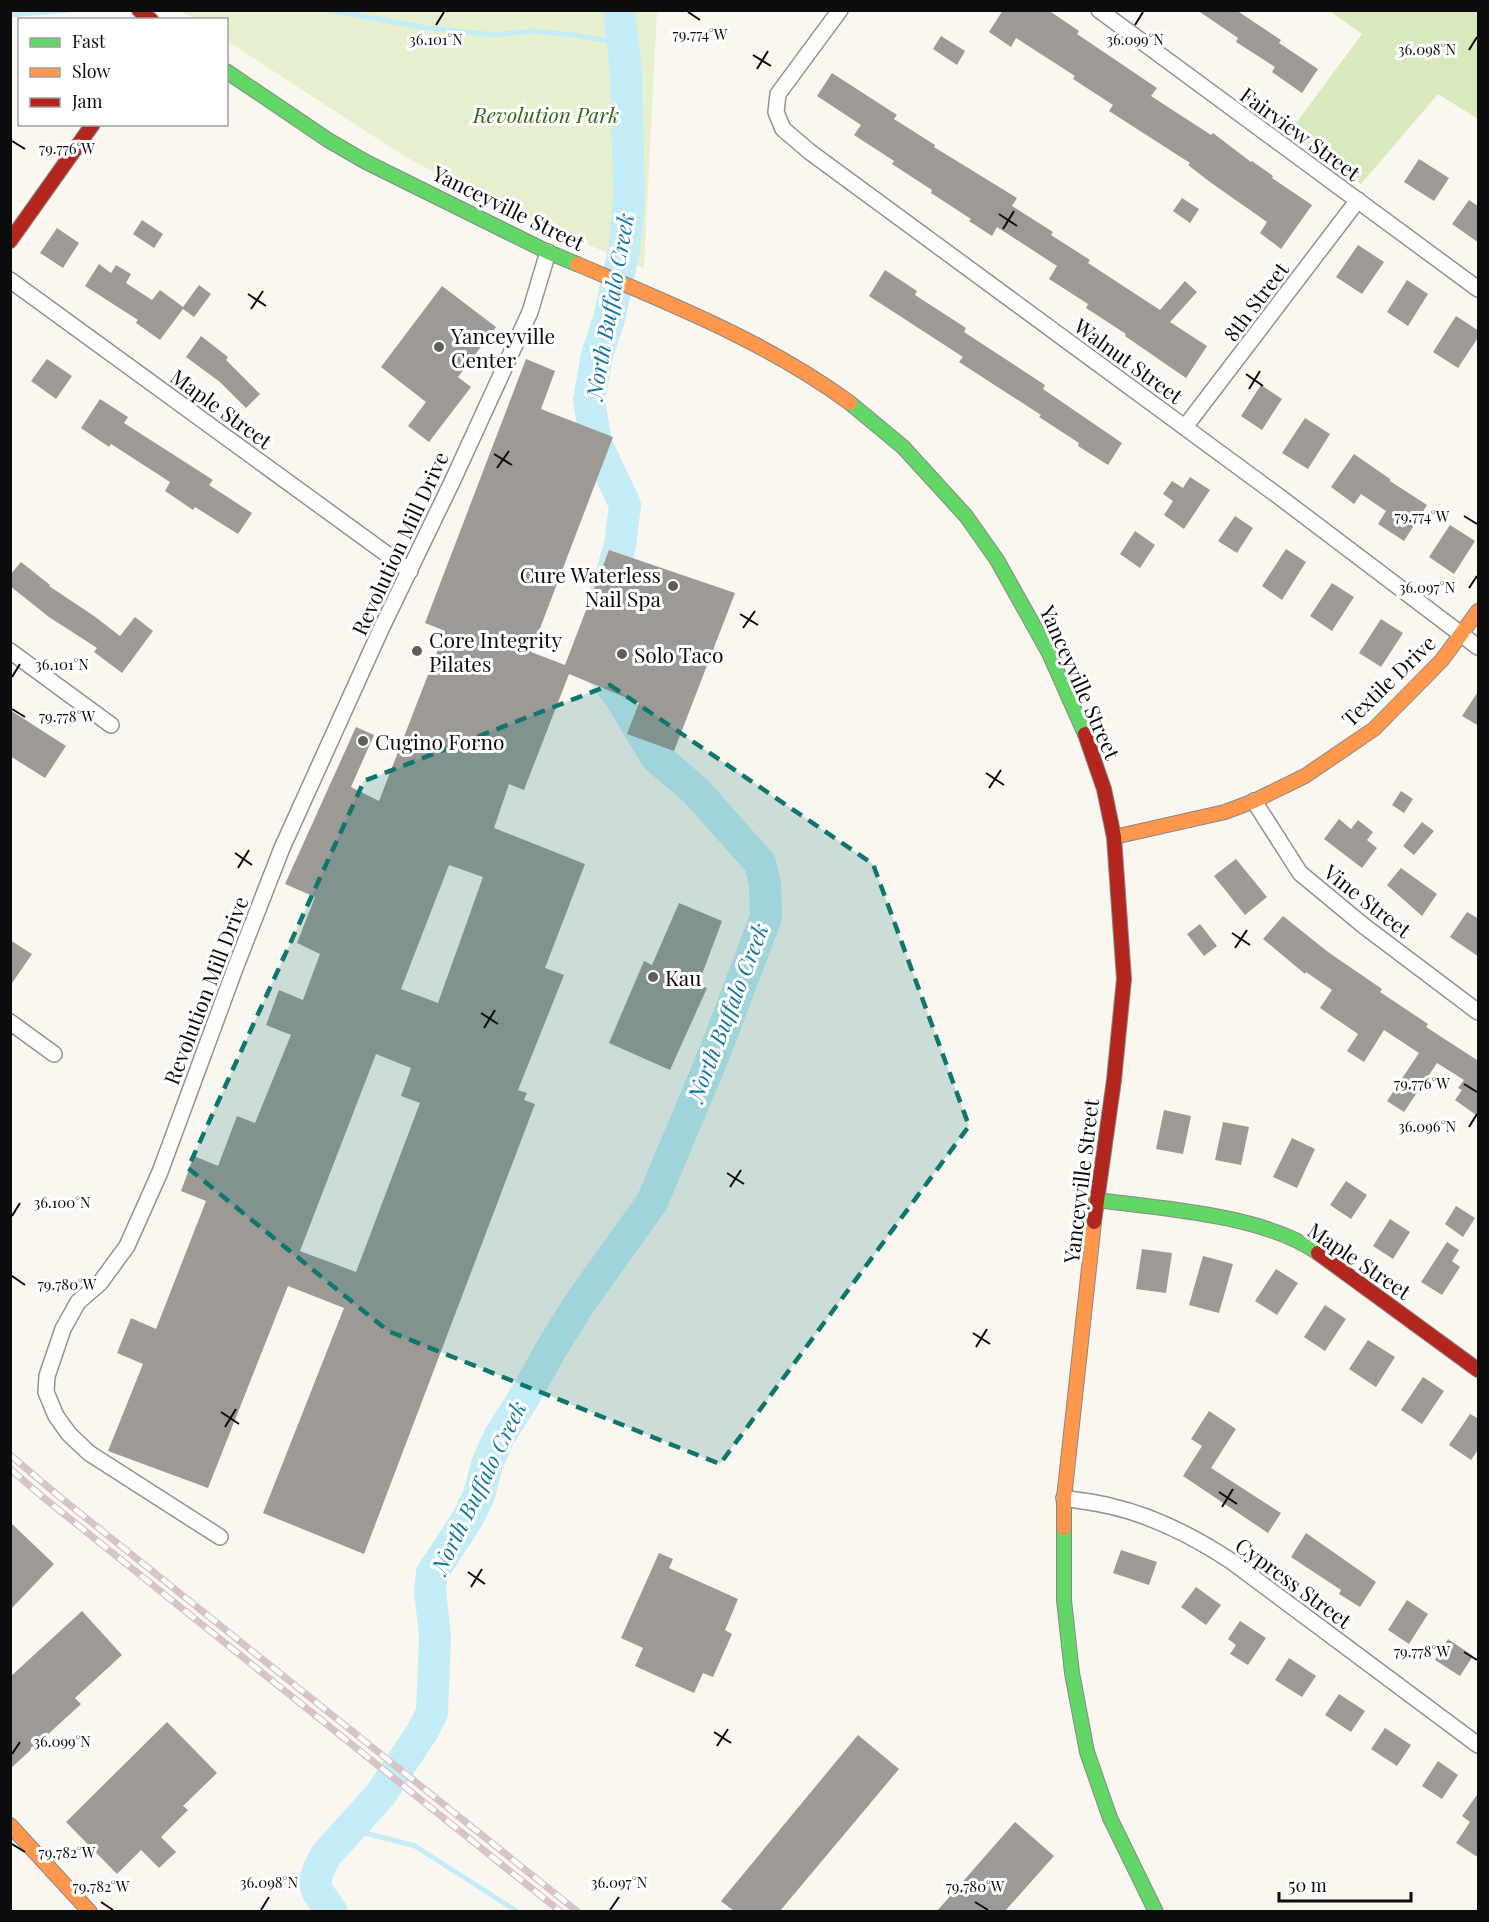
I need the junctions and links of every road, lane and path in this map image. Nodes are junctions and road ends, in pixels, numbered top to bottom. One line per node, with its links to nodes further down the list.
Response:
1 (840, 10): 10 (street, Walnut Street)
2 (1099, 10): 5 (street, Fairview Street)
3 (228, 72): 7 (main road, Yanceyville Street)
4 (92, 126): 6 (main road)
5 (1358, 200): 9 (street, Fairview Street); 10 (street, 8th Street)
6 (10, 242)
7 (548, 252): 11 (street, Revolution Mill Drive); 18 (main road, Yanceyville Street)
8 (10, 280): 11 (street, Maple Street)
9 (1479, 289)
10 (1185, 427): 13 (street, Walnut Street)
11 (410, 571): 25 (street, Revolution Mill Drive)
12 (1479, 611): 13 (main road, Textile Drive)
13 (1461, 634): 14 (street, Walnut Street); 17 (main road, Textile Drive)
14 (1479, 647)
15 (10, 651): 16 (street)
16 (111, 726)
17 (1254, 801): 18 (main road, Textile Drive); 19 (street, Vine Street)
18 (1114, 837): 22 (main road, Yanceyville Street)
19 (1479, 1012)
20 (10, 1022): 21 (street)
21 (54, 1054)
22 (1096, 1200): 23 (main road, Maple Street); 24 (main road, Yanceyville Street)
23 (1479, 1370)
24 (1064, 1498): 26 (street, Cypress Street); 29 (main road, Yanceyville Street)
25 (220, 1537)
26 (1479, 1745)
27 (10, 1825): 28 (main road)
28 (90, 1911)
29 (1156, 1911)

